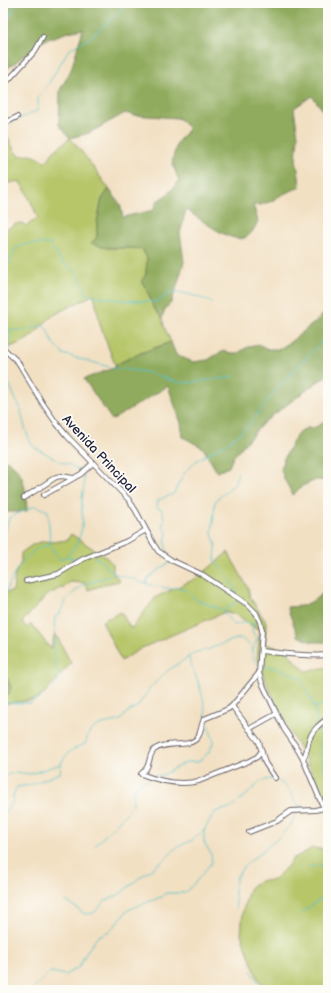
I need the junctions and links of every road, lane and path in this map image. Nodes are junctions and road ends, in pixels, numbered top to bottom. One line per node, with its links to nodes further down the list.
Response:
1 (43, 37): 2 (street)
2 (3, 86)
3 (17, 118): 4 (street)
4 (3, 124)
5 (3, 348): 6 (street, Avenida Principal)
6 (93, 463): 7 (street); 10 (street, Avenida Principal)
7 (73, 478): 8 (street); 9 (street)
8 (44, 495)
9 (24, 498)
10 (146, 530): 11 (street); 12 (street, Avenida Principal)
11 (26, 581)
12 (261, 651): 13 (street); 14 (street, Avenida Principal)
13 (328, 655)
14 (259, 673): 15 (street); 16 (street)
15 (232, 706): 18 (street); 19 (street)
16 (276, 714): 18 (street); 20 (street)
17 (328, 718): 20 (street)
18 (249, 729): 19 (street)
19 (262, 751): 21 (street)
20 (303, 759): 22 (street)
21 (274, 778)
22 (324, 808): 23 (street); 24 (street)
23 (328, 814)
24 (249, 832)

